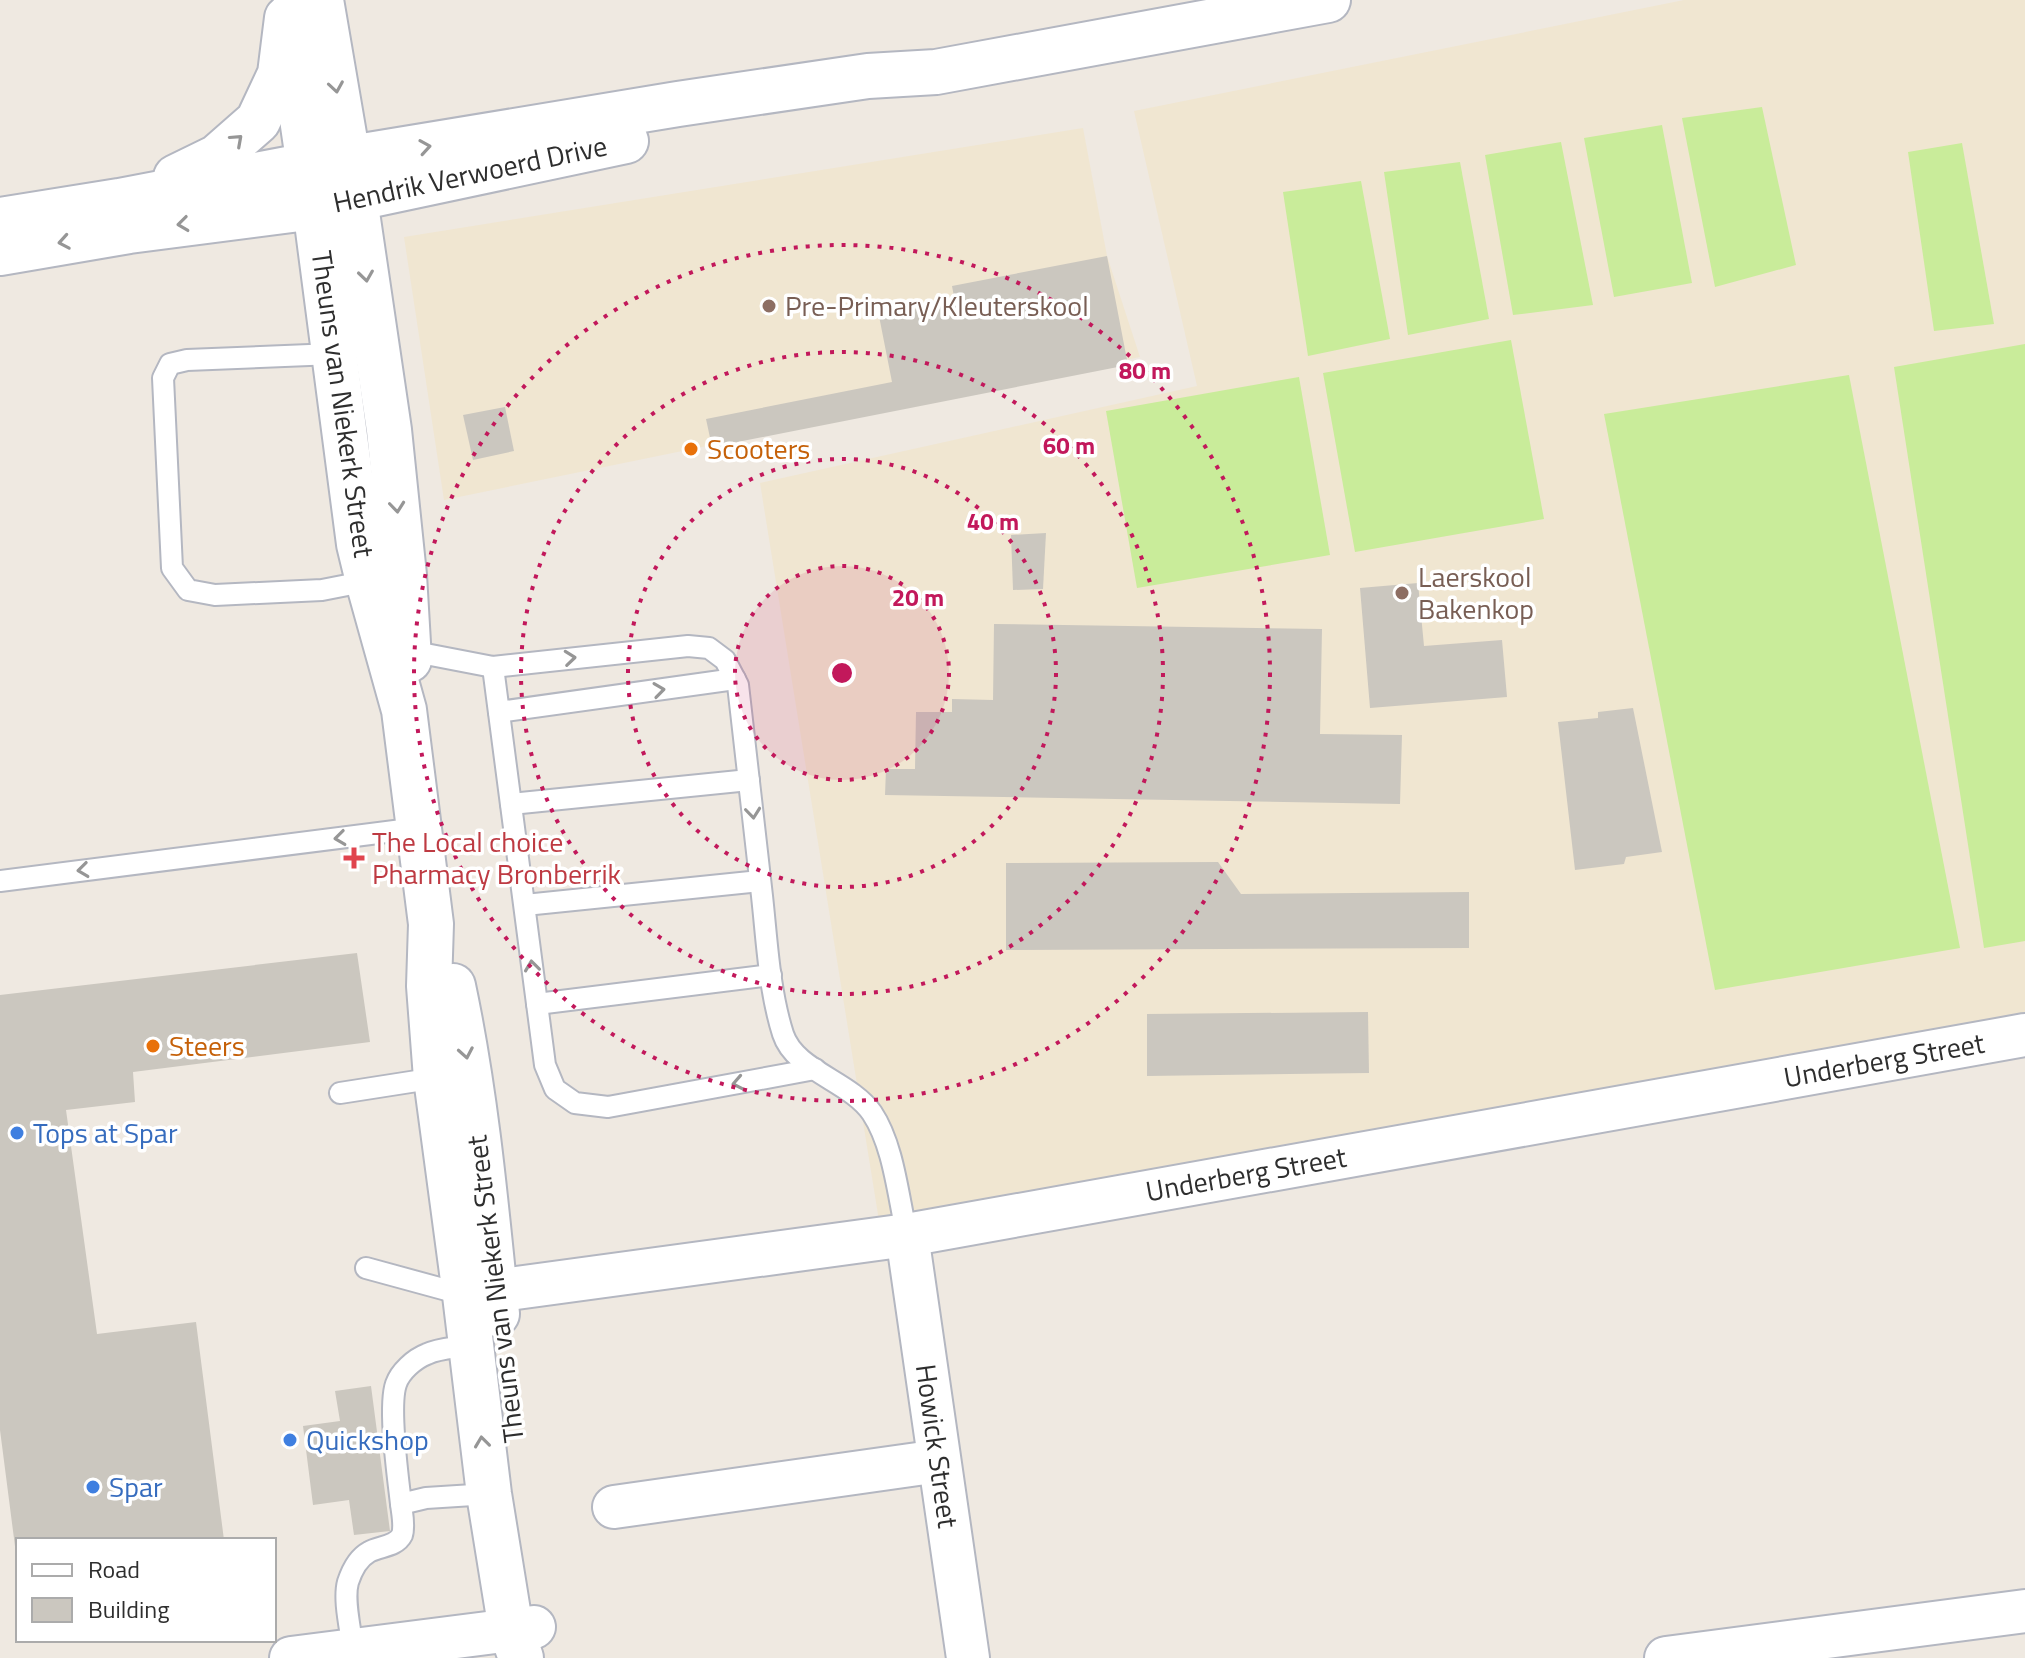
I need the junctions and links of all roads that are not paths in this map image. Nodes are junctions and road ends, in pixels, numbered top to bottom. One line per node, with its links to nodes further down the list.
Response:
1 (1328, 0): 3 (street, Hendrik Verwoerd Drive)
2 (297, 6): 3 (street, Theuns van Niekerk Street); 4 (street, one-way to 2)
3 (331, 183): 4 (street, Hendrik Verwoerd Drive); 6 (street, Hendrik Verwoerd Drive, one-way to 6); 7 (street, Theuns van Niekerk Street); 9 (street, Theuns van Niekerk Street, one-way to 9)
4 (119, 201): 5 (street, Hendrik Verwoerd Drive)
5 (0, 220)
6 (0, 253)
7 (334, 354): 8 (street, Theuns van Niekerk Street); 8 (lane)
8 (368, 581): 12 (street, Theuns van Niekerk Street)
9 (410, 651): 10 (lane); 12 (street, Theuns van Niekerk Street)
10 (493, 667): 11 (lane, one-way to 11); 13 (lane)
11 (735, 679): 13 (lane, one-way to 11); 14 (lane)
12 (404, 710): 16 (street, Theuns van Niekerk Street)
13 (499, 712): 15 (lane)
14 (749, 780): 15 (lane); 18 (lane, one-way to 18)
15 (511, 804): 19 (lane)
16 (418, 828): 17 (lane, one-way to 17); 20 (street, Theuns van Niekerk Street)
17 (0, 881)
18 (760, 881): 19 (lane); 21 (lane)
19 (525, 905): 22 (lane, one-way to 19)
20 (431, 924): 25 (street, Theuns van Niekerk Street); 29 (street, Theuns van Niekerk Street, one-way to 29)
21 (771, 975): 22 (lane); 24 (lane)
22 (537, 1004): 24 (lane, one-way to 22)
23 (2022, 1026): 27 (street, Underberg Street)
24 (815, 1069): 27 (lane)
25 (436, 1078): 26 (lane); 29 (street, Theuns van Niekerk Street)
26 (340, 1093)
27 (907, 1235): 29 (street, Underberg Street); 31 (street, Howick Street)
28 (366, 1268): 29 (lane)
29 (480, 1293): 30 (street, Theuns van Niekerk Street); 36 (street, Theuns van Niekerk Street)
30 (470, 1345): 32 (street, Theuns van Niekerk Street, one-way to 30); 33 (lane)
31 (939, 1461): 34 (street); 39 (street, Howick Street)
32 (489, 1494): 33 (lane); 36 (street, Theuns van Niekerk Street)
33 (401, 1504): 37 (lane)
34 (614, 1507)
35 (2025, 1611): 40 (street)
36 (523, 1643): 37 (street)
37 (353, 1650): 38 (street)
38 (291, 1658)
39 (968, 1658)
40 (1666, 1658)

